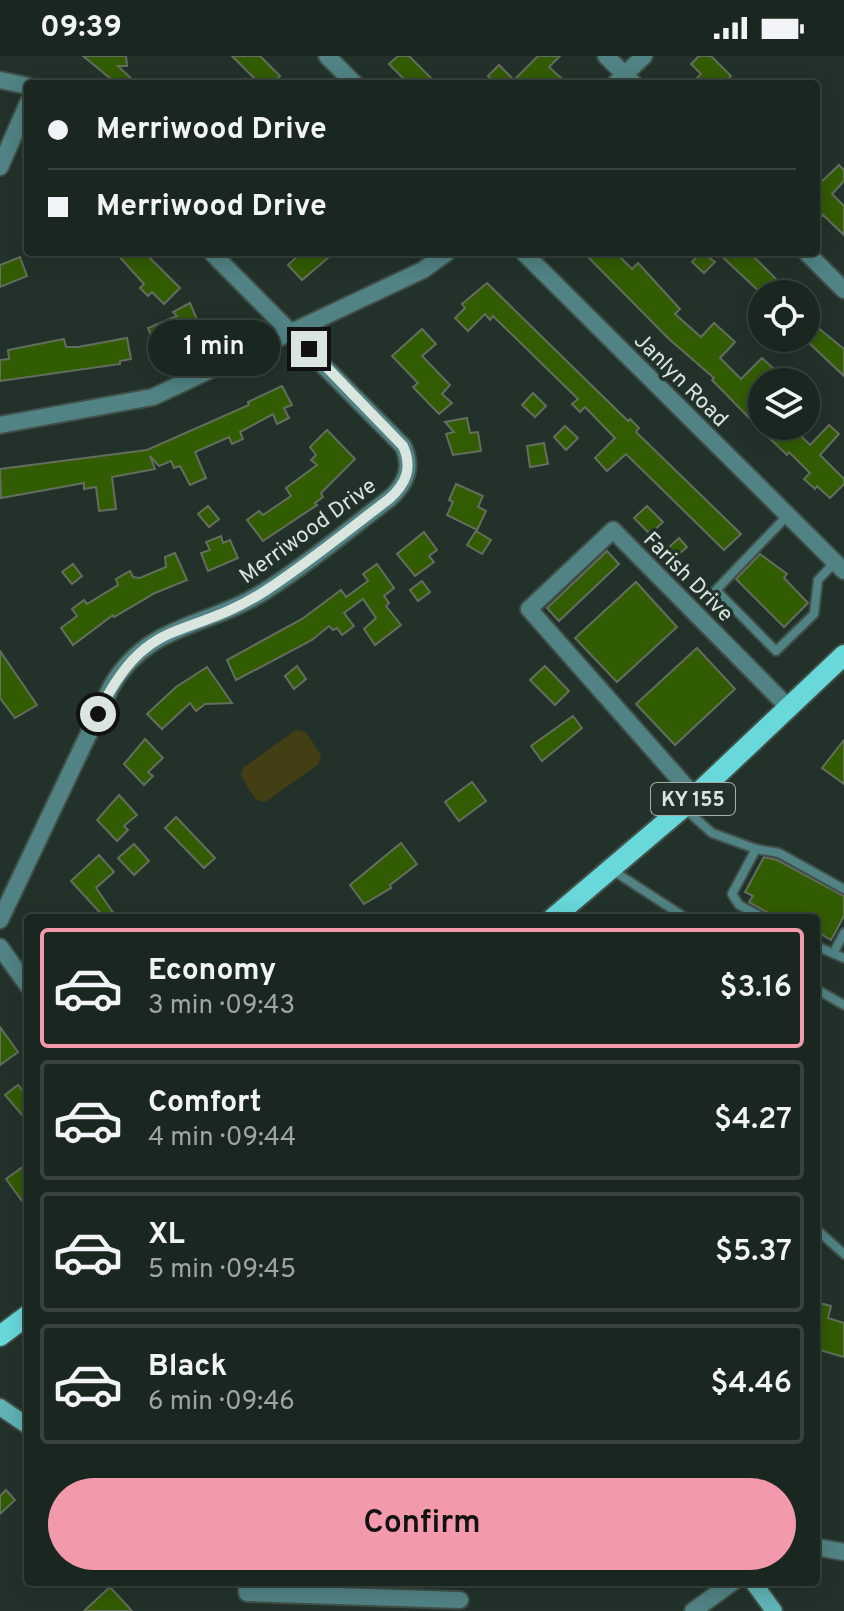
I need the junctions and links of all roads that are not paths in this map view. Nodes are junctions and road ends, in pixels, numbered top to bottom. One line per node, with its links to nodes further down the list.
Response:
1 (327, 56): 5 (street)
2 (606, 56): 6 (street)
3 (644, 56): 7 (street)
4 (0, 80): 8 (street)
5 (351, 80)
6 (624, 80)
7 (626, 80)
8 (24, 85)
9 (24, 112): 10 (street)
10 (0, 167)
11 (215, 256): 16 (street, Merriwood Drive)
12 (442, 256): 16 (street)
13 (527, 256): 18 (street, Janlyn Road)
14 (810, 256): 15 (street)
15 (844, 290)
16 (291, 332): 17 (street); 29 (street, Merriwood Drive)
17 (0, 425)
18 (788, 515): 19 (street, Janlyn Road); 19 (lane)
19 (840, 566)
20 (844, 655): 21 (main road, KY 155)
21 (789, 708): 22 (main road, KY 155); 22 (street, Farish Drive)
22 (689, 802): 23 (lane); 24 (main road, KY 155)
23 (756, 849): 25 (lane); 28 (lane)
24 (612, 869): 26 (main road, KY 155); 27 (lane)
25 (844, 889)
26 (558, 914)
27 (680, 914)
28 (756, 914)
29 (0, 920)
30 (844, 933): 33 (lane)
31 (0, 947): 35 (street)
32 (820, 947): 33 (lane)
33 (834, 952): 34 (lane)
34 (844, 958)
35 (24, 980)
36 (820, 991): 37 (lane)
37 (844, 1005)
38 (820, 1233): 39 (lane)
39 (844, 1254)
40 (24, 1318): 41 (main road)
41 (0, 1336)
42 (0, 1407): 43 (street)
43 (24, 1423)
44 (820, 1548): 45 (street)
45 (844, 1552)
46 (247, 1586): 50 (street)
47 (727, 1586): 51 (street)
48 (756, 1586): 52 (street)
49 (460, 1600): 50 (street)
50 (350, 1604)
51 (693, 1611)
52 (774, 1611)

